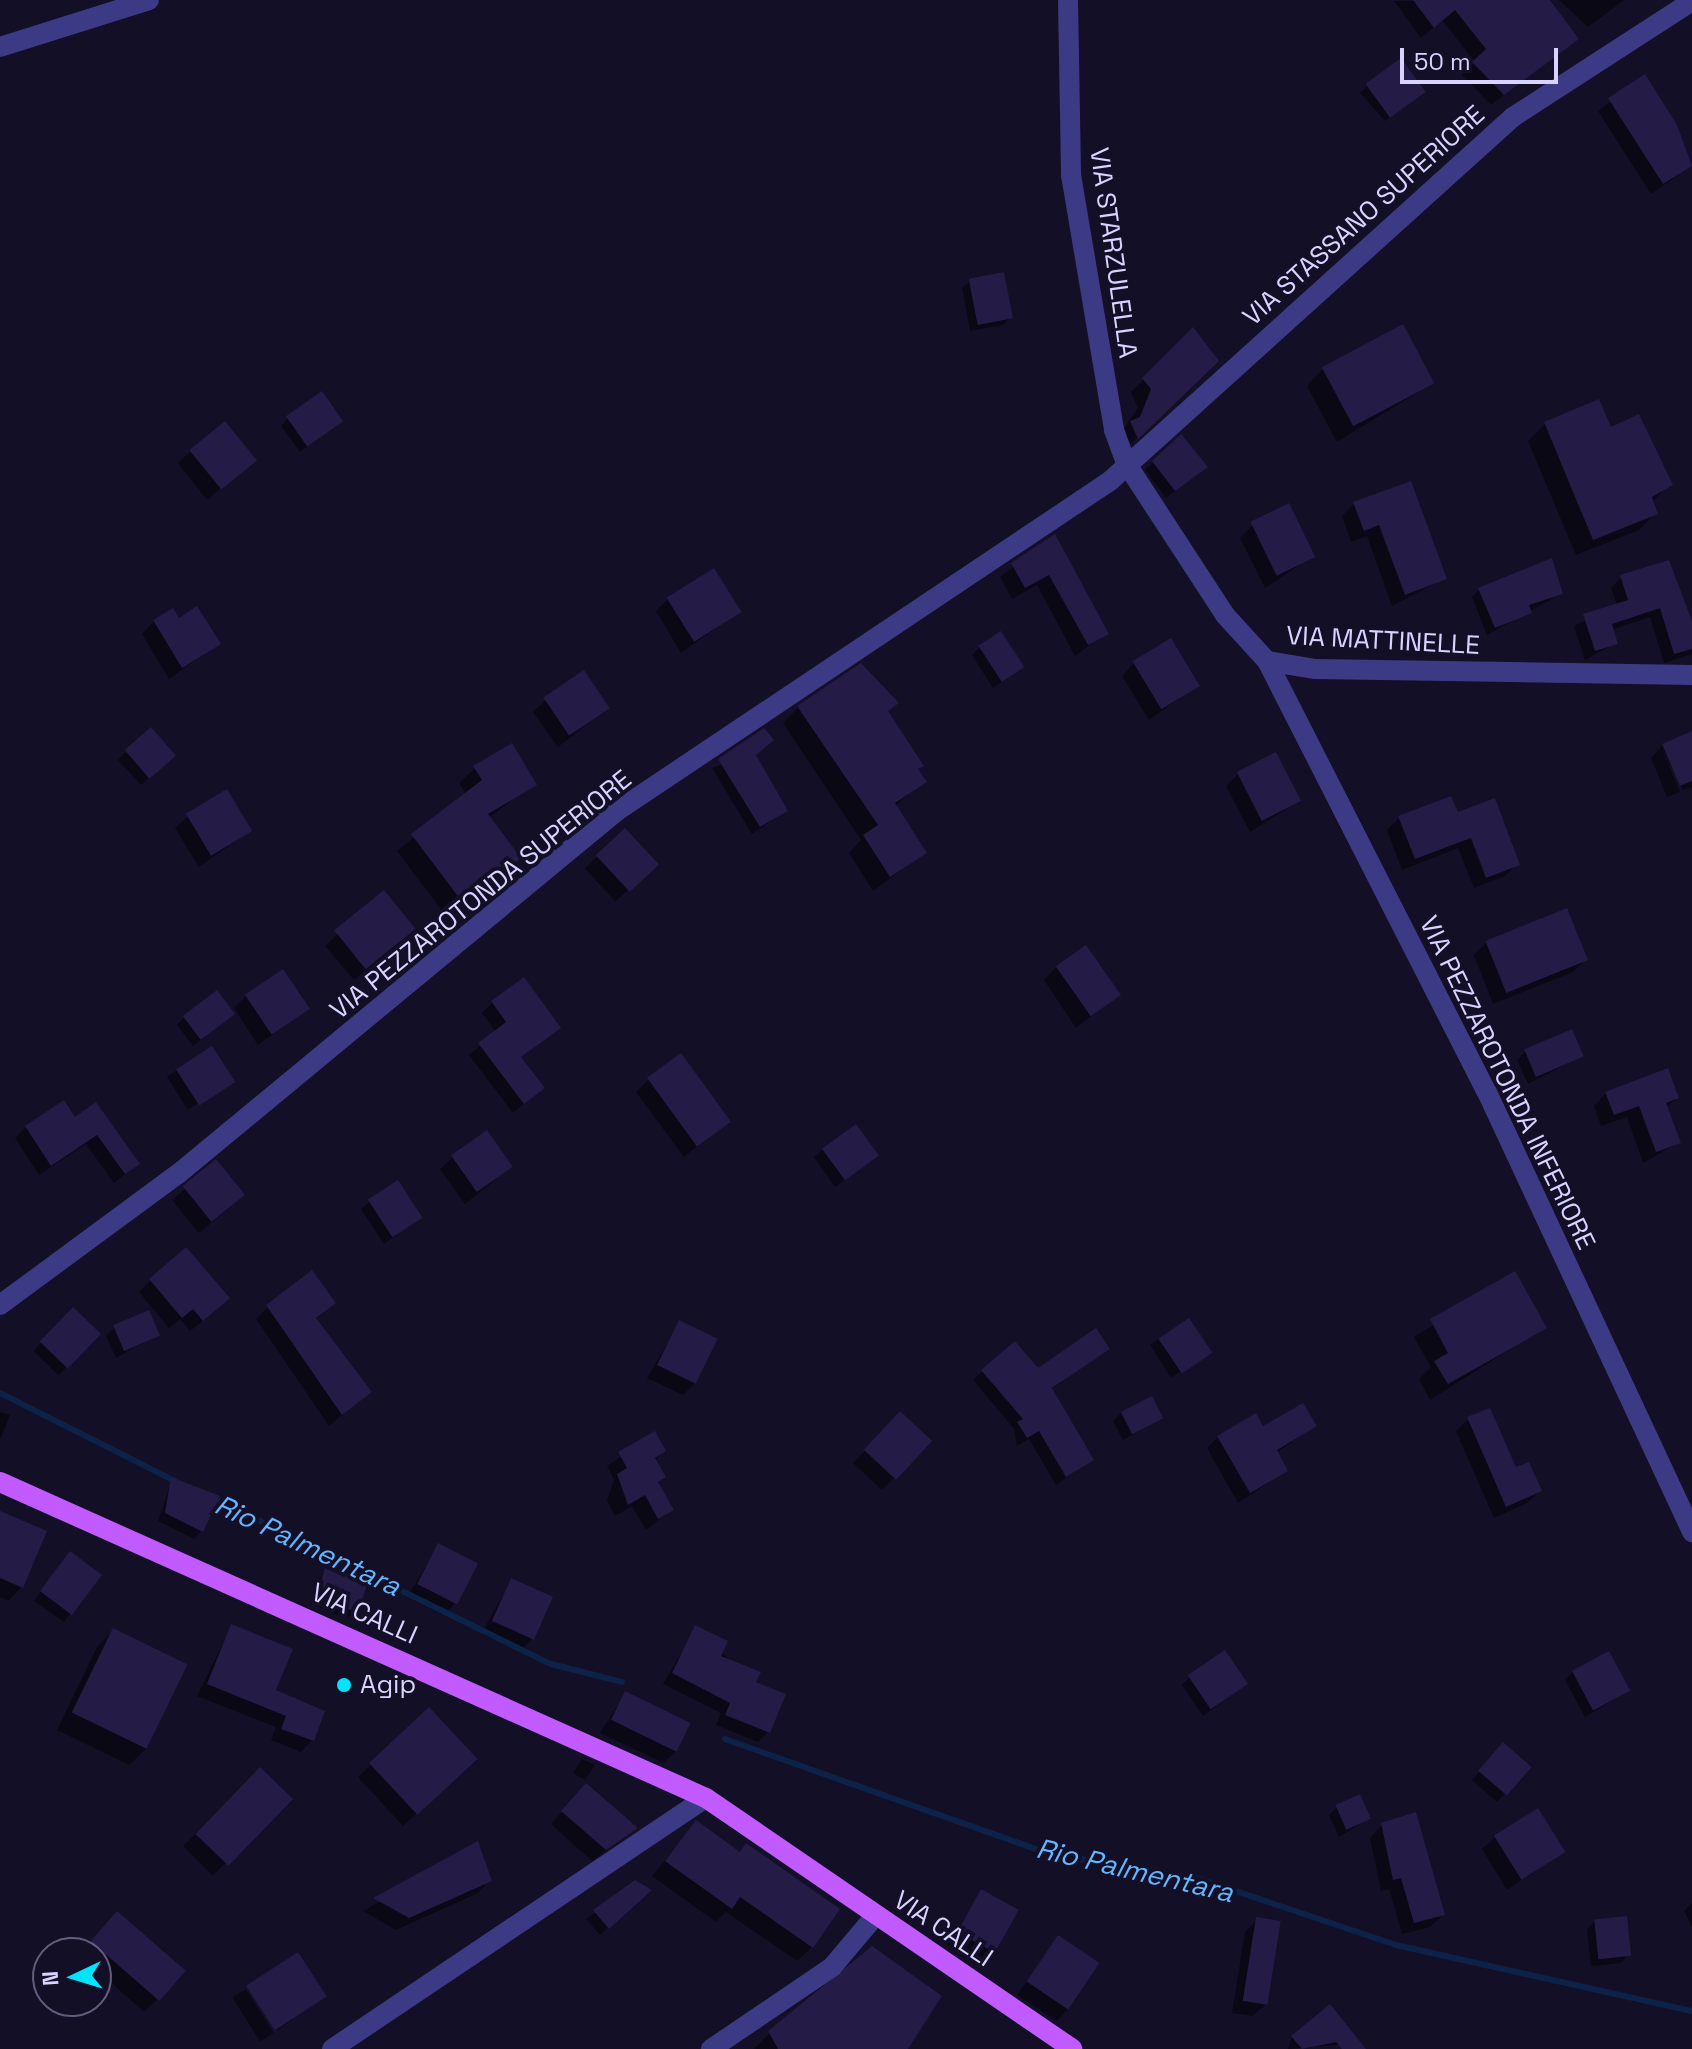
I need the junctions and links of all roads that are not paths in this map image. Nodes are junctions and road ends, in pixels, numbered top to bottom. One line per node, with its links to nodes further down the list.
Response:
1 (149, 0): 4 (street)
2 (1068, 0): 5 (street, VIA STARZULELLA)
3 (1692, 1): 5 (street, VIA STASSANO SUPERIORE)
4 (0, 47)
5 (1126, 463): 6 (street, VIA MATTINELLE); 8 (street, VIA PEZZAROTONDA SUPERIORE)
6 (1267, 661): 7 (street, VIA MATTINELLE); 10 (street, VIA PEZZAROTONDA INFERIORE)
7 (1692, 675)
8 (0, 1305)
9 (0, 1482): 11 (main road, VIA CALLI)
10 (1692, 1532)
11 (706, 1798): 12 (main road, VIA CALLI); 13 (street)
12 (876, 1915): 14 (street); 15 (main road, VIA CALLI)
13 (332, 2049)
14 (711, 2049)
15 (1072, 2049)

